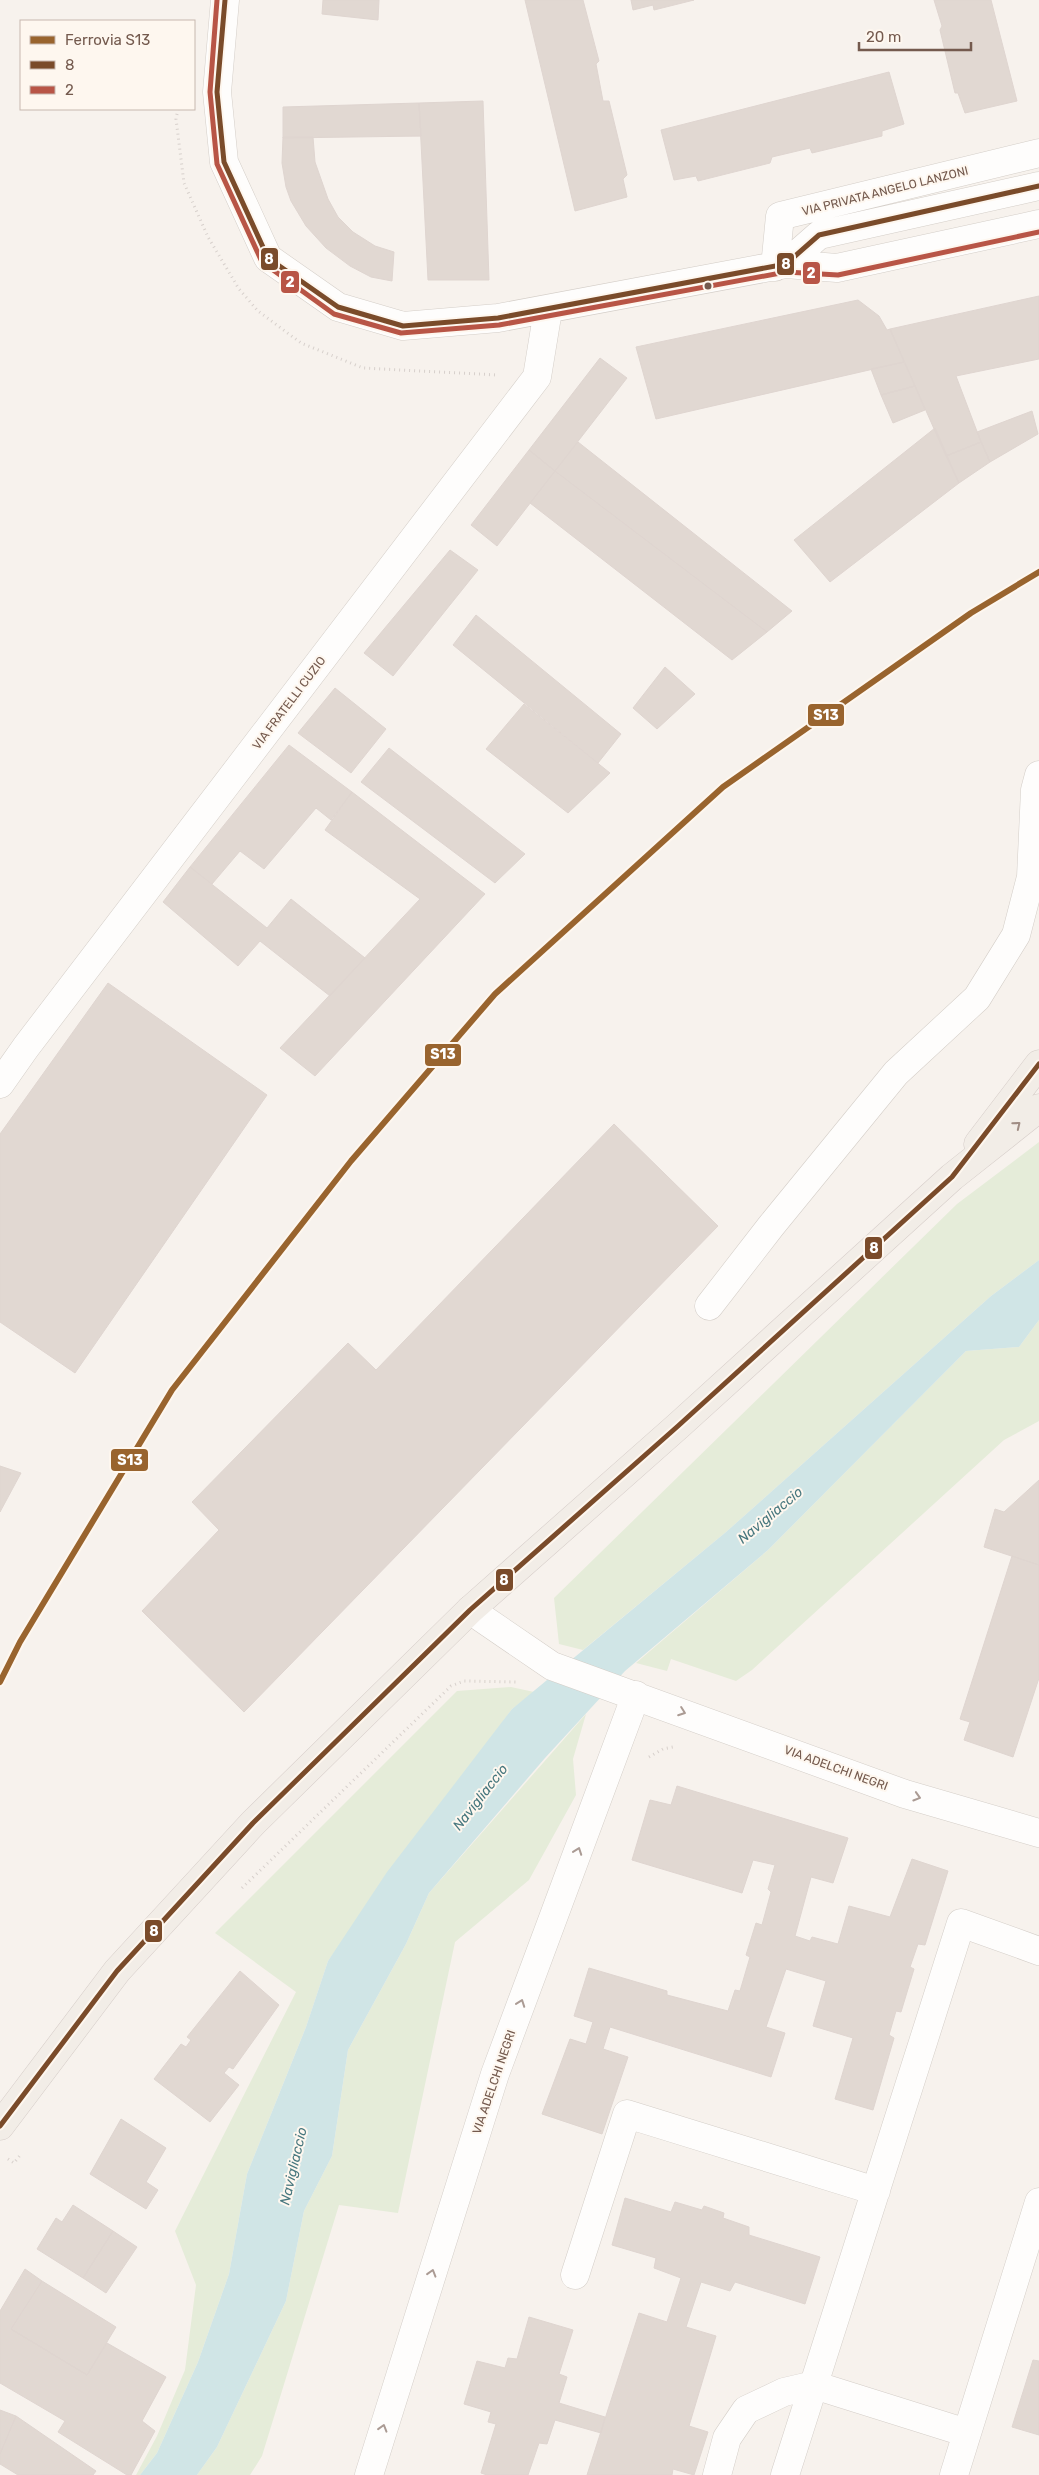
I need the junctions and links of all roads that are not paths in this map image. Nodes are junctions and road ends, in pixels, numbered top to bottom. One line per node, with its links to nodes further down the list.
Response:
1 (224, 0): 6 (street)
2 (1039, 153): 5 (street, VIA PRIVATA ANGELO LANZONI)
3 (1039, 186): 5 (street)
4 (1039, 224): 5 (street)
5 (781, 265): 6 (street)
6 (548, 310): 9 (street, VIA FRATELLI CUZIO)
7 (1039, 776): 12 (street)
8 (1039, 1064): 11 (main road)
9 (0, 1084)
10 (1039, 1108): 11 (main road, one-way to 10)
11 (952, 1177): 13 (main road)
12 (709, 1306)
13 (470, 1610): 14 (street, VIA ADELCHI NEGRI); 17 (main road)
14 (636, 1695): 15 (street, VIA ADELCHI NEGRI, one-way to 15); 23 (street, VIA ADELCHI NEGRI, one-way to 14)
15 (1039, 1833)
16 (1039, 1951): 18 (street)
17 (0, 2126)
18 (876, 2191): 20 (street); 21 (street)
19 (1039, 2202): 22 (street)
20 (575, 2276)
21 (814, 2385): 22 (street); 24 (street); 25 (street)
22 (967, 2434): 26 (street)
23 (369, 2475)
24 (717, 2475)
25 (785, 2475)
26 (954, 2475)

